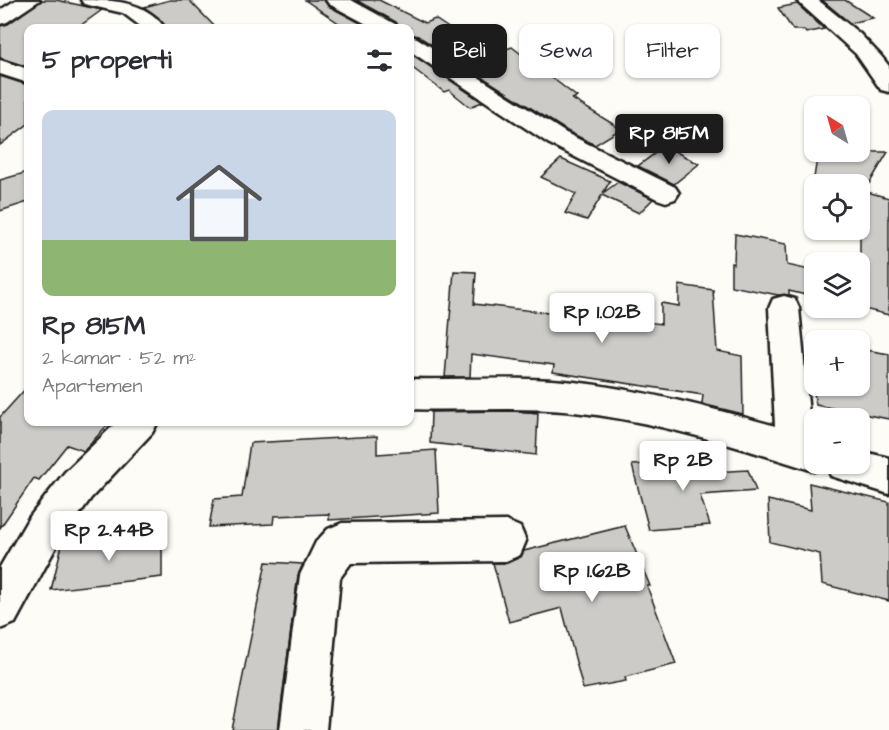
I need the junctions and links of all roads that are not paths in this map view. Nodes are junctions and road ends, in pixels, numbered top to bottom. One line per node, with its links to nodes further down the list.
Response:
1 (30, 0): 5 (street)
2 (91, 0): 6 (street)
3 (336, 0): 7 (street)
4 (807, 0): 9 (street)
5 (0, 18)
6 (150, 24)
7 (381, 24)
8 (414, 45): 10 (street)
9 (889, 85)
10 (666, 193)
11 (784, 308): 14 (street)
12 (414, 394): 14 (street)
13 (136, 426): 18 (street)
14 (804, 451)
15 (870, 471): 16 (street)
16 (889, 476)
17 (506, 541): 19 (street)
18 (0, 608)
19 (303, 730)

